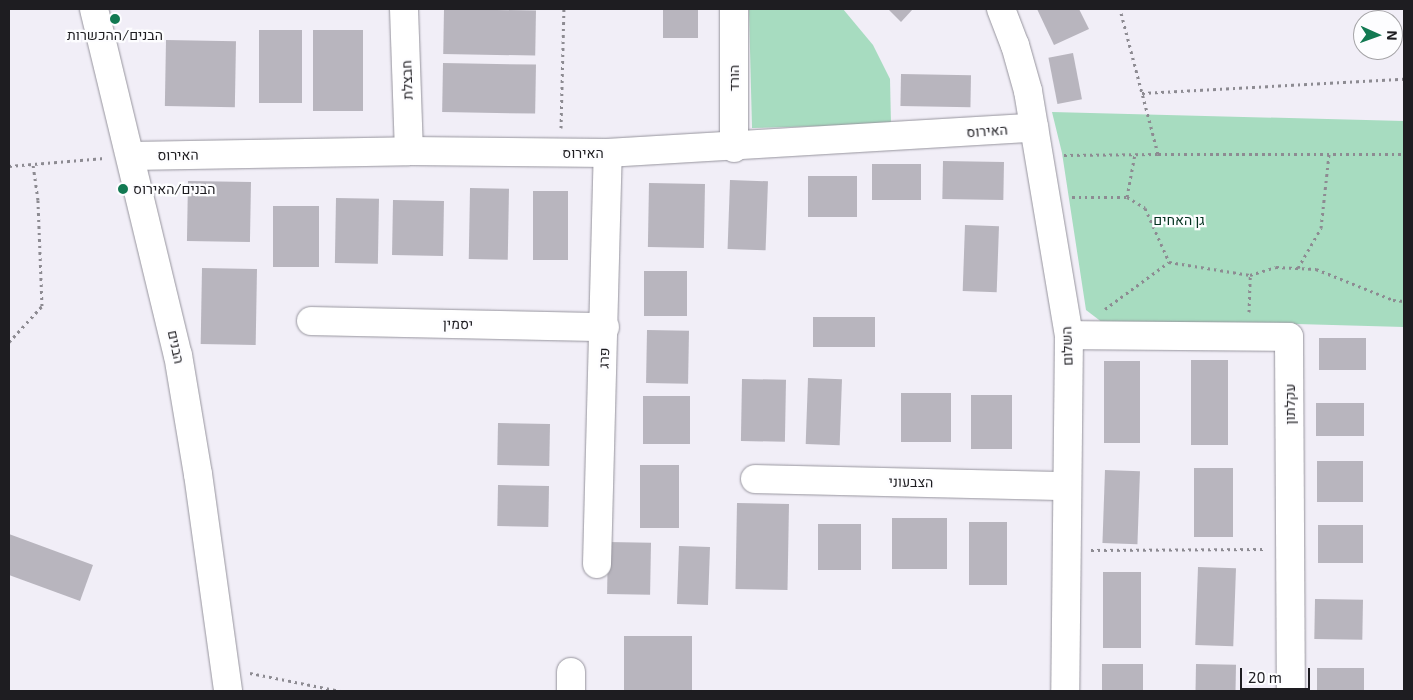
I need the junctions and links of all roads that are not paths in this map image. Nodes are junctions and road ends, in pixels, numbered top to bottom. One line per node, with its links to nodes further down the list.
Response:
1 (94, 9): 9 (street, הבנים)
2 (404, 9): 7 (street, חבצלת)
3 (734, 9): 6 (street, הורד)
4 (1001, 9): 5 (street, השלום)
5 (1034, 128): 6 (street, האירוס); 12 (street, השלום)
6 (734, 148): 8 (street, האירוס)
7 (409, 151): 8 (street, האירוס); 9 (street, האירוס)
8 (608, 153): 11 (street, פרג)
9 (131, 156): 16 (street, הבנים)
10 (311, 322): 11 (street, יסמין)
11 (605, 327): 15 (street, פרג)
12 (1069, 335): 14 (street, השלום); 18 (street, עקלתון)
13 (755, 479): 14 (street, הצבעוני)
14 (1067, 486): 17 (street, השלום)
15 (597, 564)
16 (226, 679)
17 (1064, 691)
18 (1291, 691)

